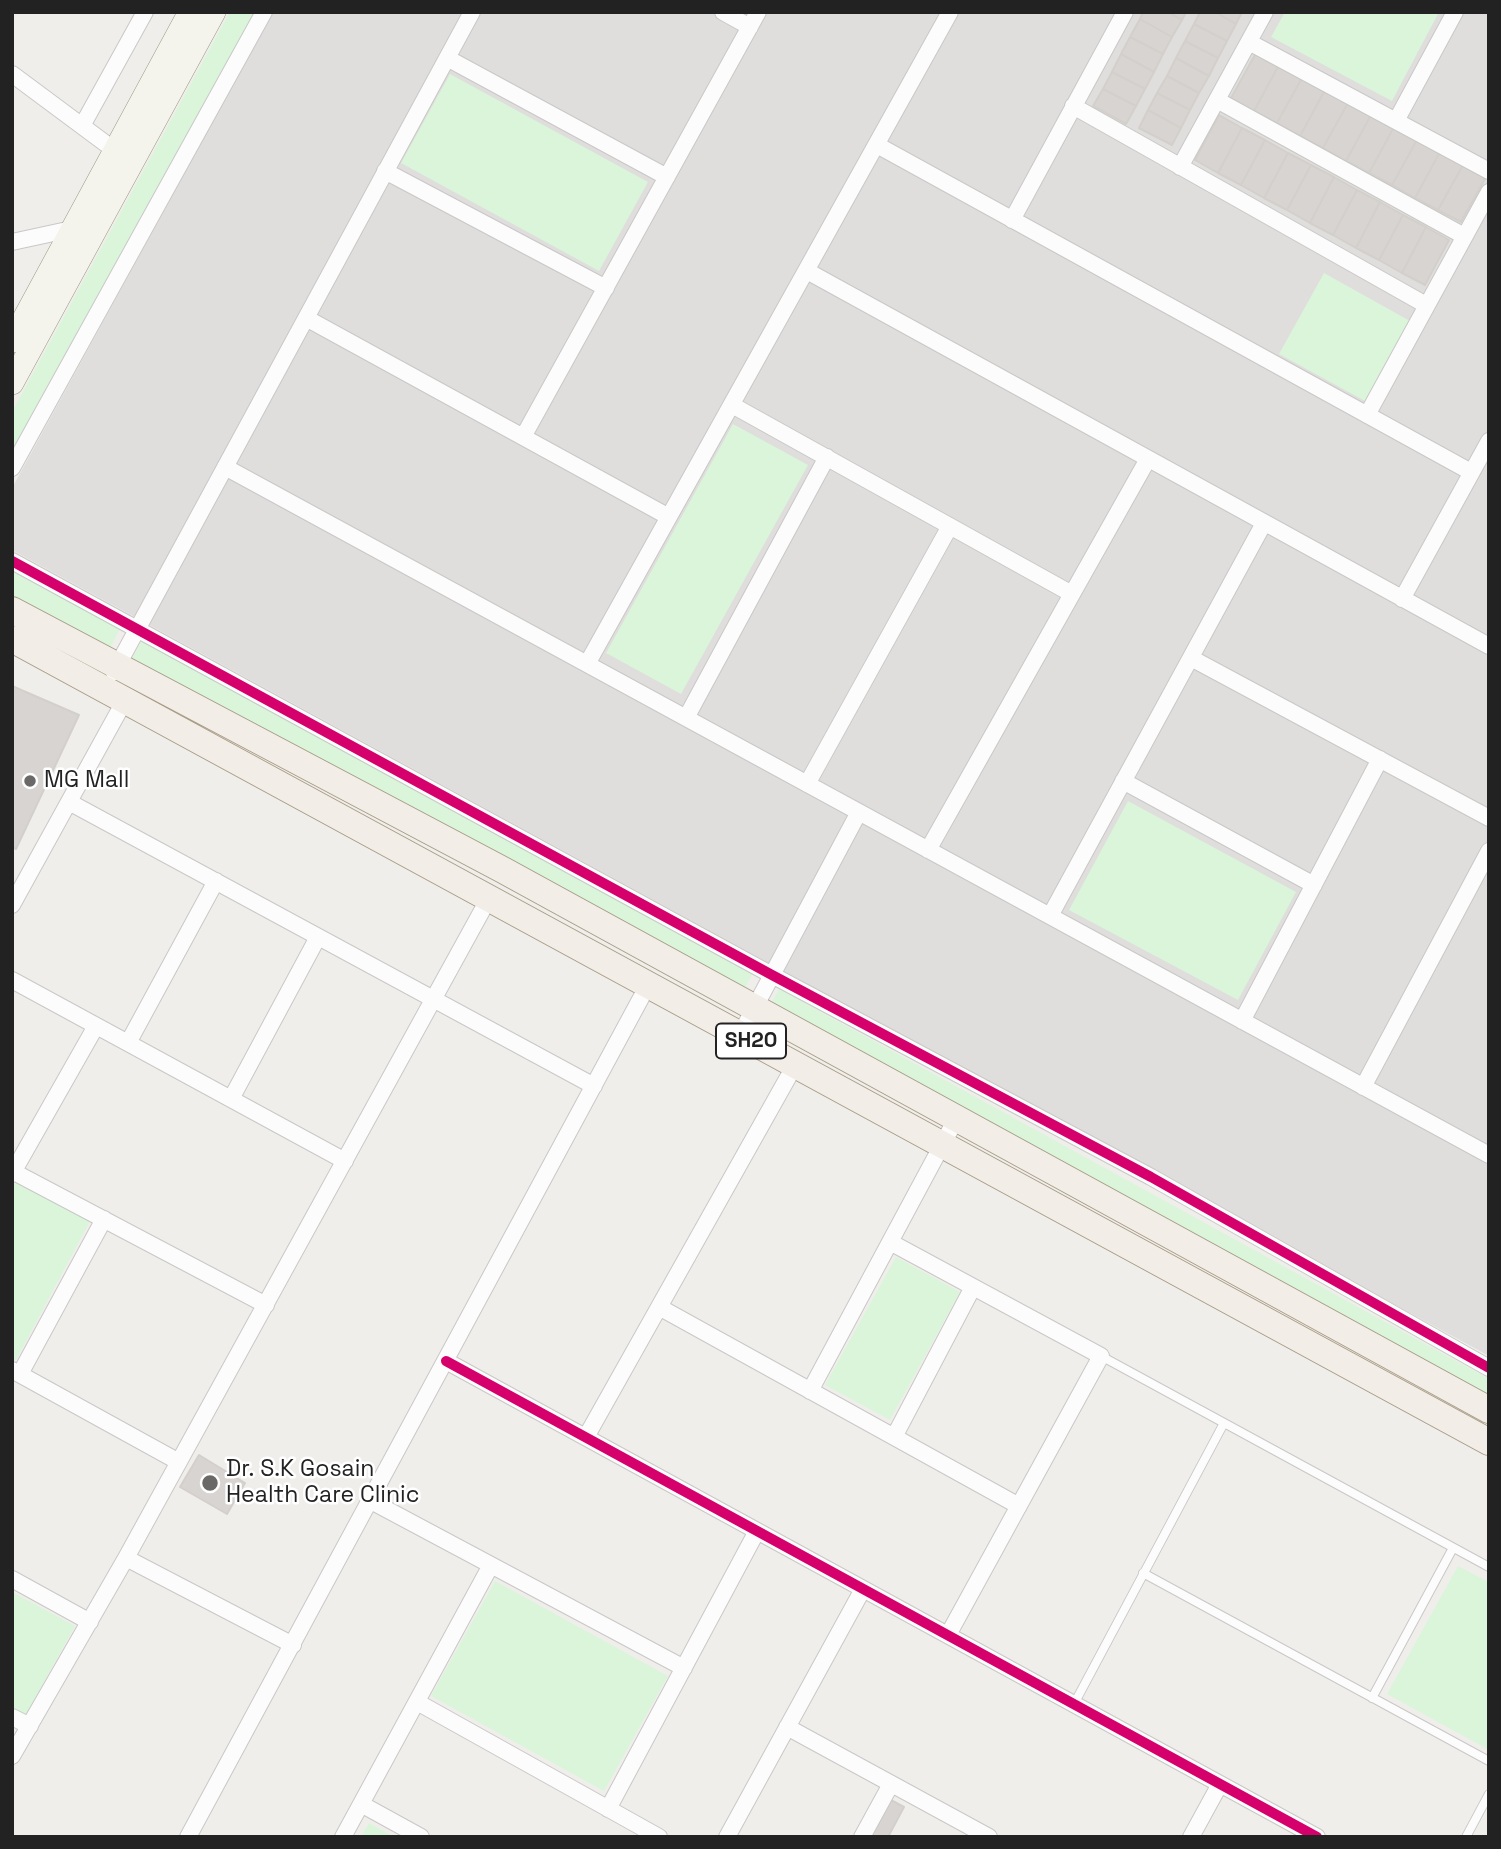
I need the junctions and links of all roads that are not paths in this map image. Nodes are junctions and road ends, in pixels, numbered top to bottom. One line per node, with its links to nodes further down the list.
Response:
1 (145, 12): 18 (street)
2 (190, 12): 20 (street)
3 (214, 12): 20 (street)
4 (264, 12): 43 (street)
5 (472, 12): 13 (street)
6 (723, 12): 11 (street)
7 (950, 12): 19 (street)
8 (1125, 12): 16 (street)
9 (1265, 12): 12 (street)
10 (1455, 12): 17 (street)
11 (754, 19): 24 (street)
12 (1249, 42): 15 (street); 17 (street)
13 (447, 58): 22 (street); 24 (street)
14 (12, 74): 18 (street)
15 (1217, 100): 21 (street); 28 (street)
16 (1073, 106): 21 (street); 26 (street)
17 (1396, 121): 23 (street)
18 (82, 126): 20 (street)
19 (877, 145): 26 (street); 30 (street)
20 (123, 157): 27 (street); 35 (street)
21 (1180, 167): 32 (street)
22 (386, 171): 31 (street); 33 (street)
23 (1489, 171)
24 (667, 177): 31 (street)
25 (1489, 192): 28 (street)
26 (1012, 220): 37 (street)
27 (72, 229): 29 (street); 34 (street)
28 (1464, 236): 32 (street)
29 (12, 242)
30 (807, 271): 36 (street); 41 (street)
31 (606, 288): 38 (street)
32 (1426, 305): 37 (street)
33 (306, 318): 38 (street); 42 (street)
34 (12, 341)
35 (12, 383)
36 (732, 405): 40 (street); 45 (street)
37 (1367, 415): 44 (street)
38 (523, 437): 45 (street)
39 (1489, 441): 44 (street)
40 (827, 457): 47 (street); 58 (street)
41 (1148, 459): 46 (street); 49 (street)
42 (225, 467): 52 (street); 56 (street)
43 (12, 468)
44 (1471, 472): 50 (street)
45 (669, 517): 56 (street)
46 (1264, 523): 50 (street); 55 (street)
47 (950, 526): 49 (street); 61 (street)
48 (12, 561): 52 (street)
49 (1072, 594): 65 (street)
50 (1402, 598): 54 (street)
51 (12, 610): 57 (main road, SH20)
52 (137, 628): 57 (street); 73 (street)
53 (12, 639): 57 (main road, SH20)
54 (1489, 646)
55 (1191, 658): 59 (street); 60 (street)
56 (587, 664): 58 (street)
57 (115, 685): 62 (street); 69 (main road, SH20); 77 (main road, SH20)
58 (686, 718): 61 (street)
59 (1380, 759): 64 (street); 68 (street)
60 (1124, 781): 68 (street); 71 (street)
61 (807, 784): 63 (street)
62 (69, 802): 67 (street); 70 (street)
63 (859, 812): 65 (street); 73 (street)
64 (1489, 818)
65 (928, 850): 71 (street)
66 (1489, 851): 84 (street)
67 (216, 881): 72 (street); 81 (street)
68 (1314, 885): 78 (street)
69 (489, 898): 75 (main road, SH20); 76 (street)
70 (12, 905)
71 (1050, 916): 78 (street)
72 (318, 937): 76 (street); 85 (street)
73 (772, 975): 77 (street); 98 (street)
74 (12, 980): 79 (street)
75 (648, 985): 80 (main road, SH20); 83 (street)
76 (433, 999): 83 (street); 89 (street)
77 (753, 1010): 80 (street); 86 (main road, SH20)
78 (1242, 1021): 84 (street)
79 (96, 1026): 81 (street); 90 (street)
80 (740, 1035): 82 (main road, SH20)
81 (128, 1043): 85 (street)
82 (796, 1065): 87 (main road, SH20); 95 (street)
83 (594, 1086): 97 (street)
84 (1363, 1087): 88 (street)
85 (231, 1099): 89 (street)
86 (956, 1119): 87 (street); 101 (main road, SH20)
87 (942, 1145): 92 (street); 105 (main road, SH20)
88 (1489, 1155)
89 (345, 1161): 94 (street)
90 (13, 1173): 91 (street)
91 (104, 1219): 94 (street); 99 (street)
92 (890, 1242): 93 (street); 100 (street)
93 (973, 1287): 96 (street); 104 (street)
94 (266, 1305): 106 (street)
95 (659, 1307): 100 (street); 103 (street)
96 (1101, 1356): 102 (lane); 108 (street)
97 (446, 1361): 103 (street); 107 (street)
98 (1489, 1368)
99 (16, 1372): 106 (street)
100 (810, 1391): 104 (street)
101 (1489, 1410)
102 (1224, 1423): 110 (lane); 114 (lane)
103 (586, 1437): 109 (street)
104 (894, 1437): 108 (street)
105 (1489, 1443)
106 (179, 1462): 111 (street)
107 (371, 1501): 112 (street); 119 (street)
108 (1019, 1506): 118 (street)
109 (757, 1531): 116 (street); 120 (street)
110 (1453, 1548): 113 (lane); 121 (lane)
111 (126, 1558): 117 (street); 119 (street)
112 (491, 1565): 120 (street); 122 (street)
113 (1489, 1567)
114 (1143, 1573): 121 (lane); 123 (lane)
115 (12, 1579): 117 (street)
116 (863, 1589): 118 (street); 126 (street)
117 (90, 1622): 125 (street)
118 (948, 1635): 123 (street)
119 (293, 1645): 134 (street)
120 (684, 1668): 133 (street)
121 (1372, 1698): 128 (lane)
122 (417, 1702): 132 (street); 133 (street)
123 (1074, 1704): 130 (street)
124 (12, 1717): 125 (street)
125 (30, 1726): 127 (street)
126 (787, 1727): 129 (street); 138 (street)
127 (12, 1756)
128 (1489, 1761)
129 (891, 1784): 139 (street); 140 (street)
130 (1220, 1784): 141 (street); 142 (street)
131 (1489, 1794): 143 (lane)
132 (361, 1804): 135 (street); 136 (street)
133 (608, 1809): 137 (street)
134 (188, 1837)
135 (343, 1837)
136 (421, 1837)
137 (659, 1837)
138 (727, 1837)
139 (862, 1837)
140 (989, 1837)
141 (1191, 1837)
142 (1317, 1837)
143 (1466, 1837)

